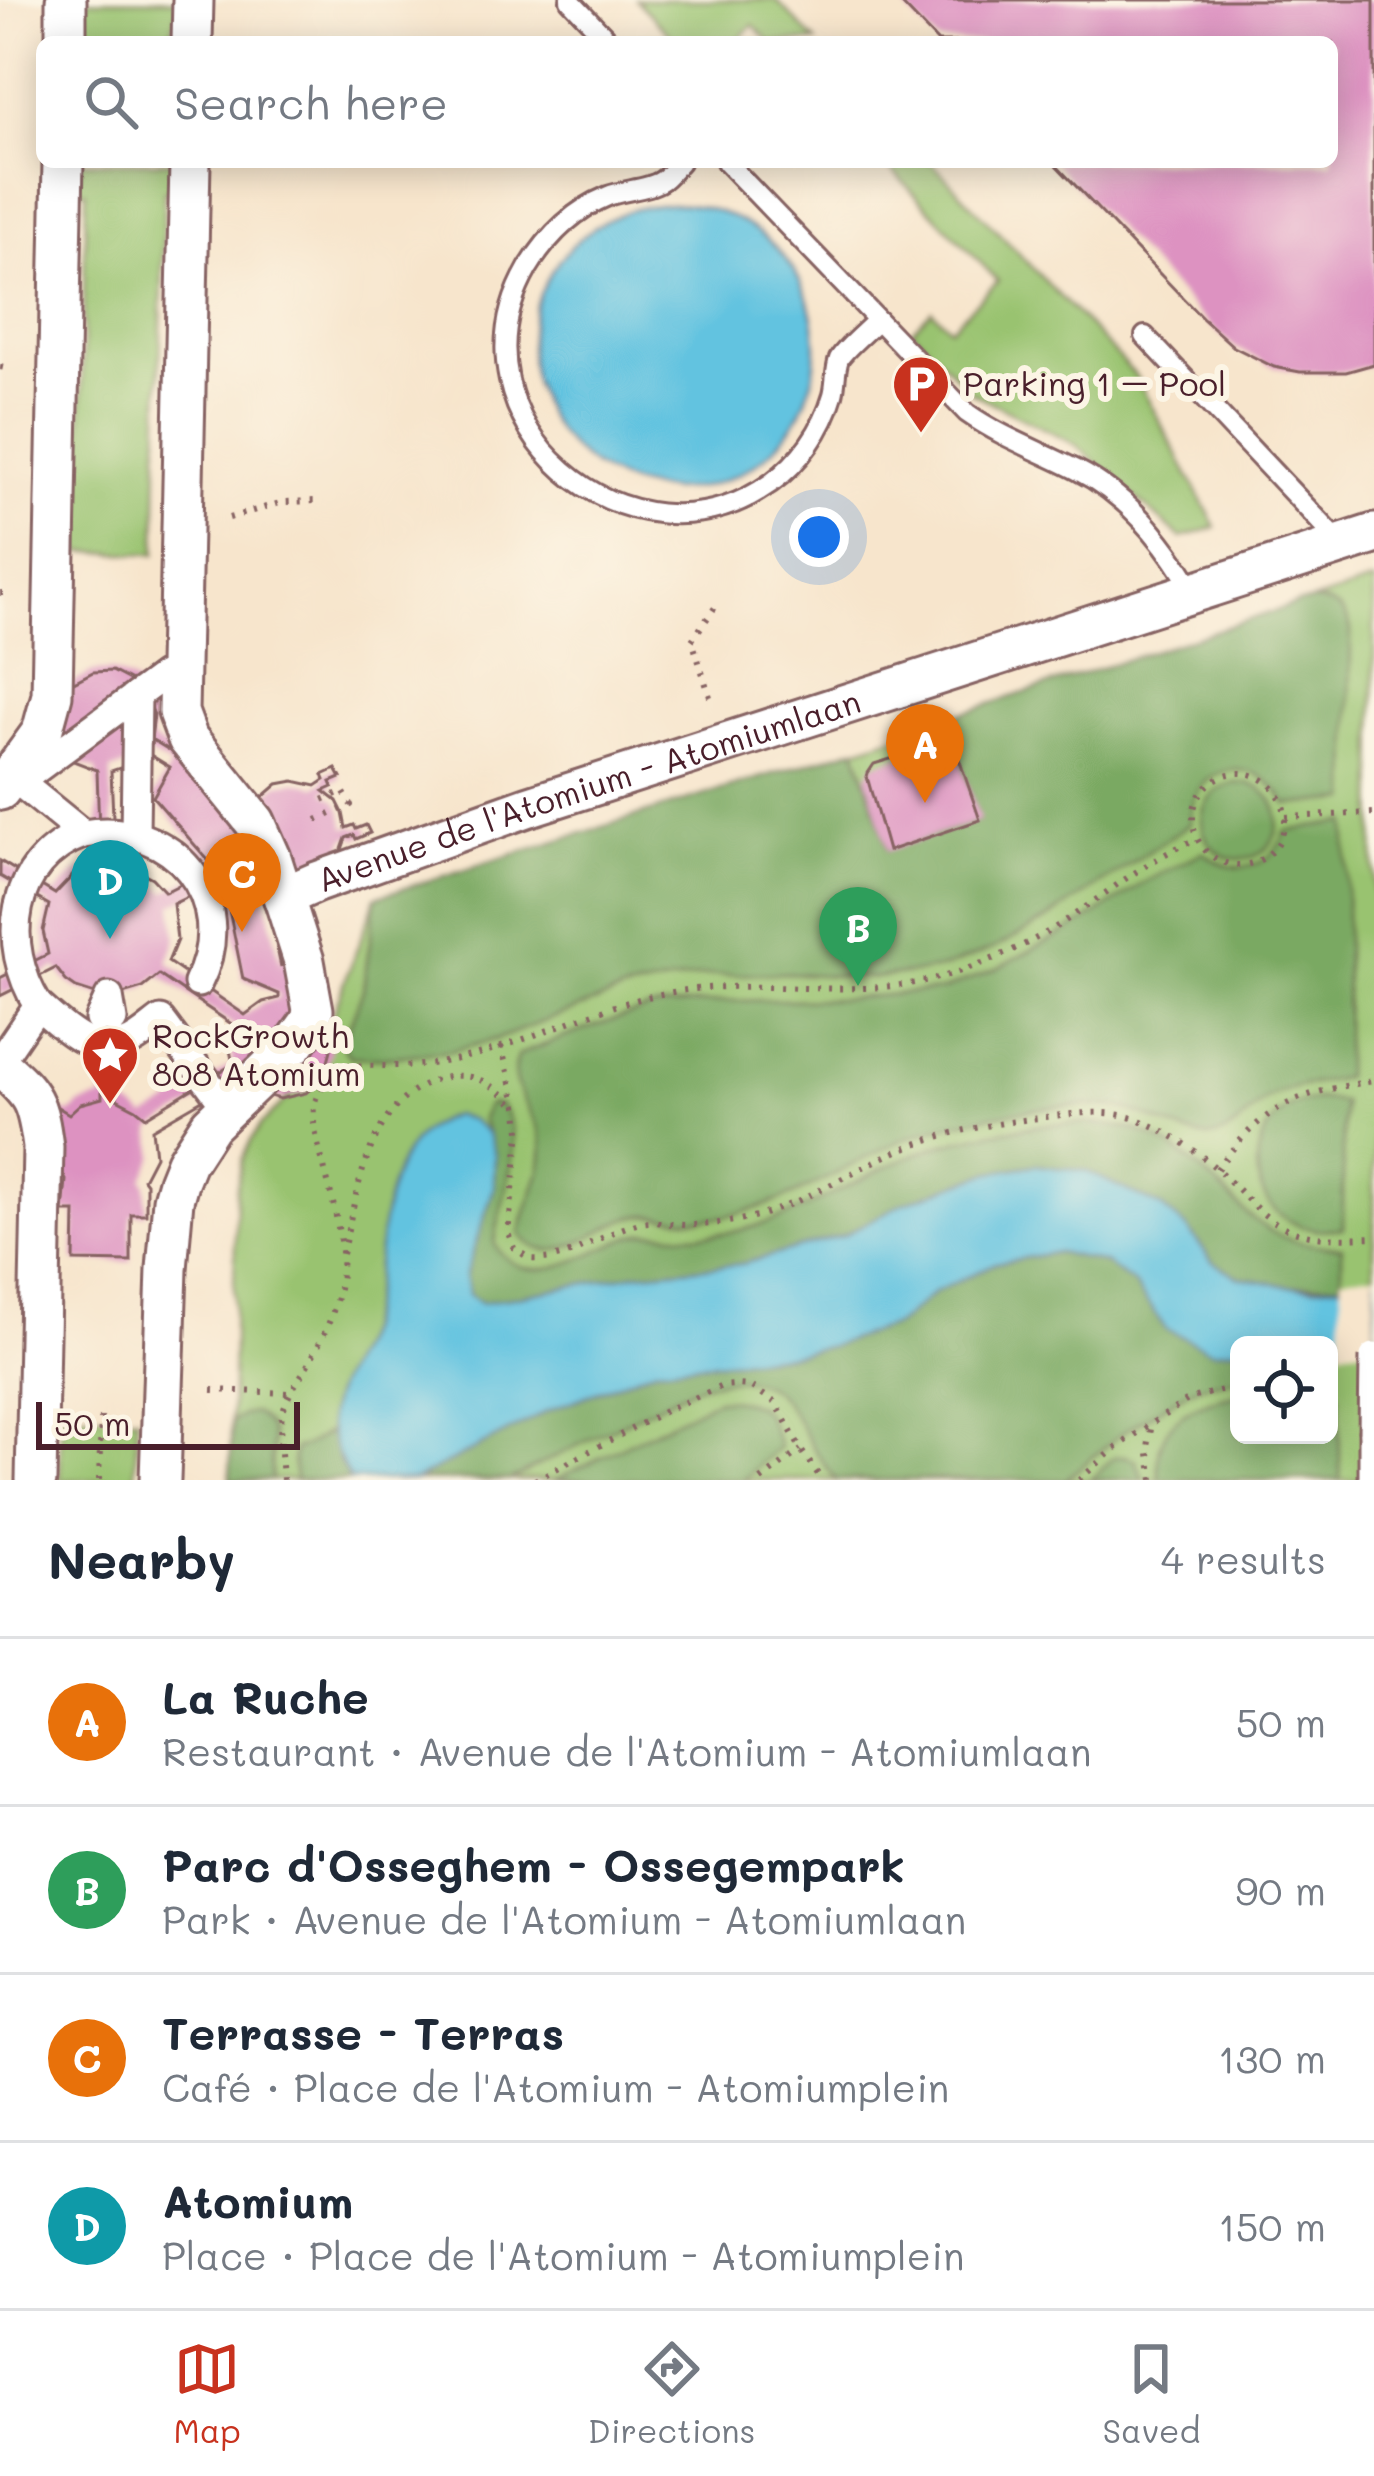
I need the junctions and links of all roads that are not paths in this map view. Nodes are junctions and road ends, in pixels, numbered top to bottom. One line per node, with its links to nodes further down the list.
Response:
1 (570, 0): 2 (lane)
2 (604, 36)
3 (63, 168): 13 (street)
4 (190, 168): 11 (street)
5 (674, 168): 7 (lane)
6 (731, 168): 7 (lane)
7 (878, 320): 10 (lane)
8 (1144, 336): 9 (lane)
9 (1358, 539): 10 (street, Avenue de l'Atomium - Atomiumlaan)
10 (1194, 592): 17 (street, Avenue de l'Atomium - Atomiumlaan)
11 (171, 677): 12 (street); 17 (street)
12 (137, 695): 14 (street); 15 (street)
13 (0, 790)
14 (83, 834): 15 (street); 19 (street)
15 (135, 834): 16 (street); 18 (street)
16 (107, 863)
17 (283, 897): 25 (street)
18 (198, 983)
19 (38, 1005): 20 (street); 21 (street)
20 (2, 1060): 24 (street)
21 (222, 1100)
22 (1374, 1357): 23 (street, bridge)
23 (1373, 1432): 26 (street)
24 (35, 1480)
25 (160, 1480)
26 (1373, 1480)

